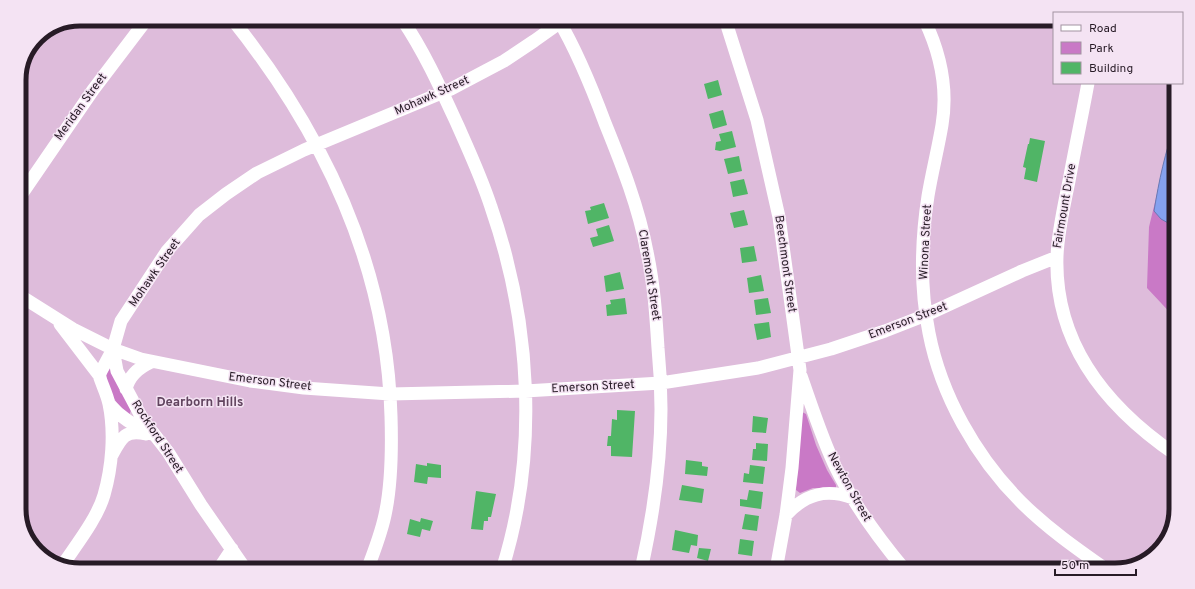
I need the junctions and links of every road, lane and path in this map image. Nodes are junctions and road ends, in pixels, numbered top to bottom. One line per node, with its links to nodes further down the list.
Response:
1 (142, 26): 11 (street, Meridan Street)
2 (237, 26): 10 (street)
3 (406, 26): 9 (street)
4 (553, 26): 9 (street, Mohawk Street)
5 (564, 26): 21 (street, Claremont Street)
6 (727, 26): 17 (street, Beechmont Street)
7 (927, 26): 14 (street, Winona Street)
8 (1088, 84): 12 (street, Fairmount Drive)
9 (443, 93): 10 (street, Mohawk Street); 23 (street)
10 (316, 145): 16 (street, Mohawk Street); 24 (street)
11 (26, 188)
12 (1057, 257): 14 (street, Emerson Street); 27 (street, Fairmount Drive)
13 (26, 299): 15 (street)
14 (926, 315): 17 (street, Emerson Street); 40 (street, Winona Street)
15 (54, 317): 16 (street); 20 (street)
16 (113, 348): 18 (street, Emerson Street); 20 (street, Mohawk Street); 22 (street, Rockford Street)
17 (798, 358): 19 (street, Beechmont Street); 21 (street, Emerson Street)
18 (151, 362): 22 (street); 24 (street, Emerson Street)
19 (800, 372): 29 (street, Newton Street); 30 (street, Beechmont Street)
20 (100, 375): 25 (street)
21 (660, 383): 23 (street, Emerson Street); 37 (street, Claremont Street)
22 (126, 389): 26 (street, Rockford Street)
23 (525, 390): 24 (street, Emerson Street); 36 (street)
24 (390, 394): 35 (street)
25 (109, 404): 26 (street); 28 (street)
26 (154, 435): 28 (street); 31 (street, Rockford Street)
27 (1169, 450)
28 (111, 456): 32 (street)
29 (853, 498): 30 (street); 39 (street, Newton Street)
30 (786, 515): 38 (street, Beechmont Street)
31 (232, 550): 33 (street); 34 (street, Rockford Street)
32 (65, 561)
33 (223, 563)
34 (241, 563)
35 (370, 563)
36 (504, 563)
37 (642, 563)
38 (777, 563)
39 (899, 563)
40 (1098, 563)

